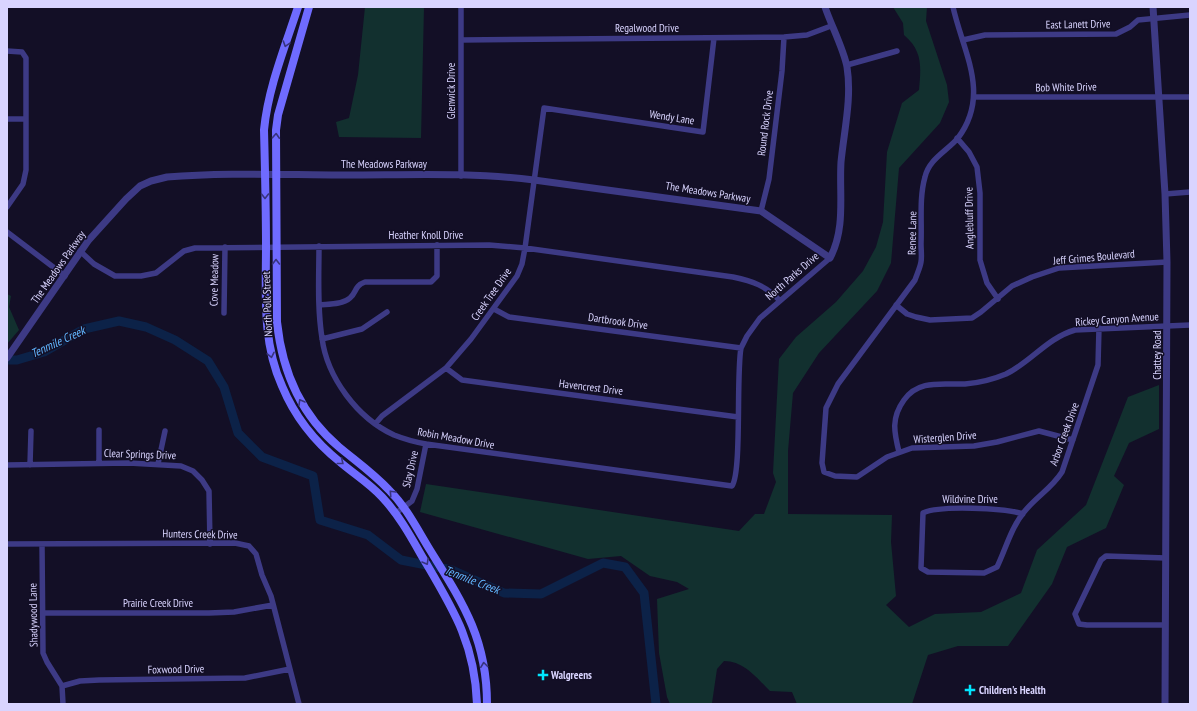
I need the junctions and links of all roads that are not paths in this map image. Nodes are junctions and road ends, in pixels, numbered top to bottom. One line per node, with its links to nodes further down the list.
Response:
1 (298, 7): 24 (main road, North Polk Street, one-way to 24)
2 (308, 7): 25 (main road, North Polk Street, one-way to 2)
3 (461, 7): 12 (street, Glenwick Drive)
4 (825, 7): 9 (street, North Parks Drive)
5 (953, 7): 13 (street, Renee Lane)
6 (1153, 7): 8 (street, Chattey Road)
7 (1190, 16): 8 (street, East Lanett Drive)
8 (1154, 18): 13 (street, East Lanett Drive); 17 (street, Chattey Road)
9 (831, 26): 10 (street, Regalwood Drive); 16 (street, North Parks Drive)
10 (784, 37): 11 (street, Regalwood Drive); 31 (street, Round Rock Drive)
11 (714, 38): 12 (street, Regalwood Drive); 20 (street, Wendy Lane)
12 (461, 40): 26 (street, Glenwick Drive)
13 (963, 40): 18 (street, Renee Lane)
14 (897, 51): 16 (street)
15 (7, 52): 22 (street)
16 (847, 65): 40 (street, North Parks Drive)
17 (1159, 96): 18 (street, Bob White Drive); 19 (street, Bob White Drive); 29 (street, Chattey Road)
18 (974, 97): 23 (street, Renee Lane)
19 (1190, 97)
20 (544, 108): 27 (street, Creek Tree Drive)
21 (7, 119): 22 (street)
22 (25, 119): 30 (street)
23 (957, 138): 43 (street, Anglebluff Drive); 46 (street, Renee Lane)
24 (265, 175): 25 (street, The Meadows Parkway); 37 (main road, North Polk Street, one-way to 37); 39 (street, The Meadows Parkway)
25 (275, 175): 26 (street, The Meadows Parkway); 34 (main road, North Polk Street)
26 (461, 176): 27 (street, The Meadows Parkway)
27 (534, 180): 31 (street, The Meadows Parkway); 38 (street, Creek Tree Drive)
28 (1190, 192): 29 (street)
29 (1165, 194): 41 (street, Chattey Road)
30 (7, 208)
31 (761, 211): 40 (street, The Meadows Parkway)
32 (7, 232): 42 (street)
33 (437, 245): 35 (street, Heather Knoll Drive); 38 (street, Heather Knoll Drive); 45 (street)
34 (276, 246): 35 (street, Heather Knoll Drive); 37 (street, Heather Knoll Drive); 71 (main road, North Polk Street, one-way to 34)
35 (319, 246): 45 (street, Robin Meadow Drive)
36 (225, 247): 37 (street, Heather Knoll Drive); 39 (street, Heather Knoll Drive); 49 (street, Cove Meadow)
37 (266, 247): 72 (main road, North Polk Street, one-way to 72)
38 (525, 248): 44 (street, Heather Knoll Drive); 47 (street, Creek Tree Drive)
39 (80, 251): 42 (street, The Meadows Parkway)
40 (830, 258): 44 (street, North Parks Drive)
41 (1167, 262): 43 (street, Jeff Grimes Boulevard); 51 (street, Chattey Road)
42 (65, 276): 55 (street, The Meadows Parkway)
43 (998, 299): 46 (street, Jeff Grimes Boulevard)
44 (780, 302): 54 (street, North Parks Drive)
45 (318, 305): 53 (street, Robin Meadow Drive)
46 (896, 305): 69 (street, Renee Lane)
47 (494, 309): 54 (street, Dartbrook Drive); 56 (street, Creek Tree Drive)
48 (387, 312): 53 (street)
49 (224, 313)
50 (1190, 325): 51 (street, Rickey Canyon Avenue)
51 (1168, 326): 52 (street, Rickey Canyon Avenue); 78 (street, Chattey Road)
52 (1099, 328): 62 (street, Arbor Creek Drive); 64 (street, Rickey Canyon Avenue)
53 (322, 339): 58 (street, Robin Meadow Drive)
54 (742, 348): 57 (street, North Parks Drive)
55 (7, 358)
56 (446, 368): 57 (street, Havencrest Drive); 58 (street, Creek Tree Drive)
57 (738, 417): 70 (street, North Parks Drive)
58 (376, 423): 63 (street, Robin Meadow Drive)
59 (99, 430): 65 (street)
60 (31, 431): 68 (street)
61 (165, 431): 66 (street)
62 (1073, 440): 64 (street, Wisterglen Drive); 73 (street, Arbor Creek Drive)
63 (426, 444): 70 (street, Robin Meadow Drive); 71 (street, Slay Drive)
64 (899, 452): 69 (street, Wisterglen Drive)
65 (99, 463): 66 (street, Clear Springs Drive); 68 (street, Clear Springs Drive)
66 (158, 464): 77 (street, Clear Springs Drive)
67 (7, 465): 68 (street, Clear Springs Drive)
68 (30, 465)
69 (824, 472)
70 (732, 486)
71 (404, 507): 72 (street, Slay Drive); 87 (main road, North Polk Street, one-way to 71)
72 (396, 513): 86 (main road, North Polk Street, one-way to 86)
73 (1023, 514): 74 (street, Wildvine Drive); 74 (street, Arbor Creek Drive)
74 (922, 519)
75 (7, 544): 76 (street, Hunters Creek Drive)
76 (42, 544): 77 (street, Hunters Creek Drive); 80 (street, Shadywood Lane)
77 (210, 544): 79 (street, Hunters Creek Drive)
78 (1166, 558): 81 (street, Chattey Road); 81 (street)
79 (273, 605): 80 (street, Prairie Creek Drive); 82 (street, Hunters Creek Drive)
80 (43, 613): 83 (street, Shadywood Lane)
81 (1165, 626): 88 (street, Chattey Road)
82 (290, 669): 83 (street, Foxwood Drive); 85 (street, Hunters Creek Drive)
83 (62, 686): 84 (street, Shadywood Lane)
84 (63, 704)
85 (299, 704)
86 (477, 704)
87 (487, 704)
88 (1165, 704)

